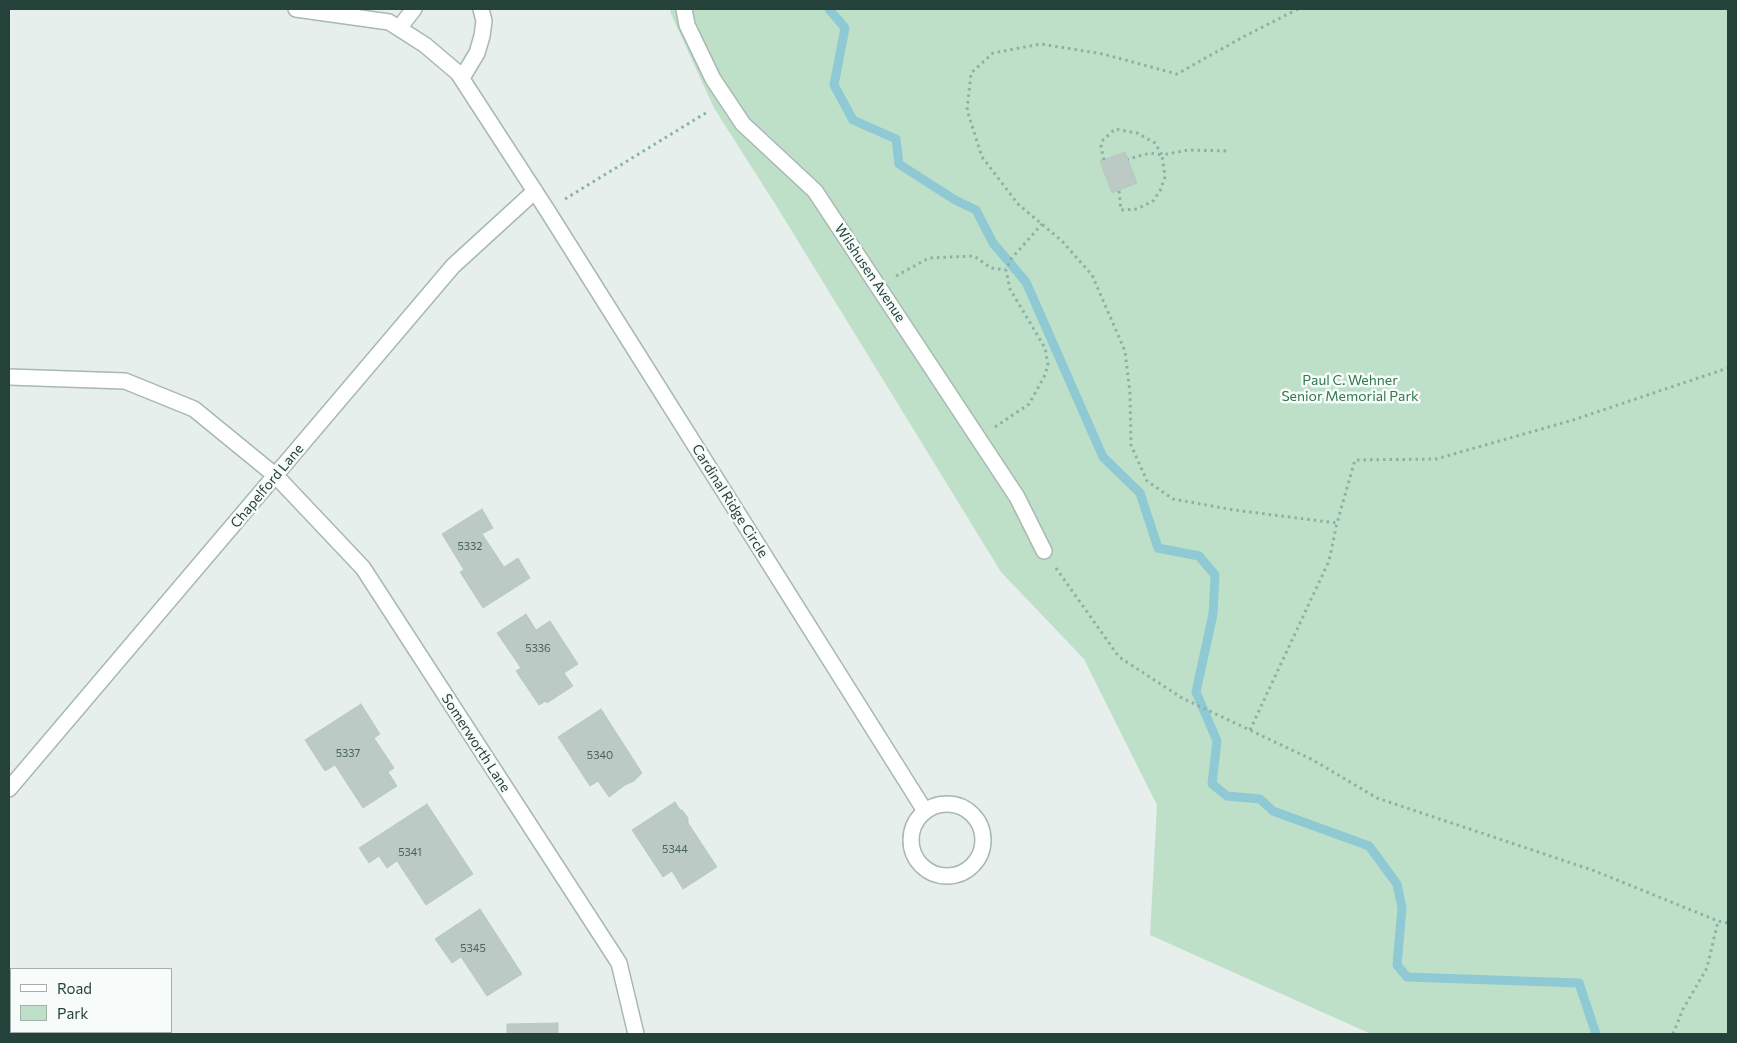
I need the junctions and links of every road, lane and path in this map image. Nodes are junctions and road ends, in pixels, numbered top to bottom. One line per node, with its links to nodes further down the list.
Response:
1 (296, 9): 6 (street, Cardinal Ridge Circle)
2 (414, 9): 6 (street)
3 (481, 9): 7 (street)
4 (684, 9): 8 (street, Wilshusen Avenue)
5 (1298, 9): 16 (path)
6 (399, 28): 7 (street, Cardinal Ridge Circle)
7 (462, 78): 14 (street, Cardinal Ridge Circle)
8 (727, 99): 15 (path); 18 (street, Wilshusen Avenue)
9 (1230, 151): 10 (path)
10 (1162, 155): 11 (path); 12 (path); 13 (path)
11 (1128, 159)
12 (1104, 160)
13 (1119, 190)
14 (535, 191): 15 (street, Cardinal Ridge Circle); 22 (street, Chapelford Lane)
15 (547, 210): 27 (street, Cardinal Ridge Circle)
16 (1042, 224): 17 (path); 23 (path)
17 (1007, 270): 18 (path); 21 (path)
18 (879, 287): 21 (street, Wilshusen Avenue)
19 (1728, 368): 23 (path)
20 (9, 377): 22 (street, Somerworth Lane)
21 (979, 438): 24 (street, Wilshusen Avenue)
22 (276, 476): 26 (street, Chapelford Lane); 30 (street, Somerworth Lane)
23 (1337, 523): 25 (path)
24 (1044, 551): 25 (path)
25 (1250, 730): 28 (path)
26 (9, 789)
27 (925, 811): 27 (street)
28 (1718, 921): 29 (path); 31 (path)
29 (1728, 923)
30 (636, 1034)
31 (1673, 1034)

